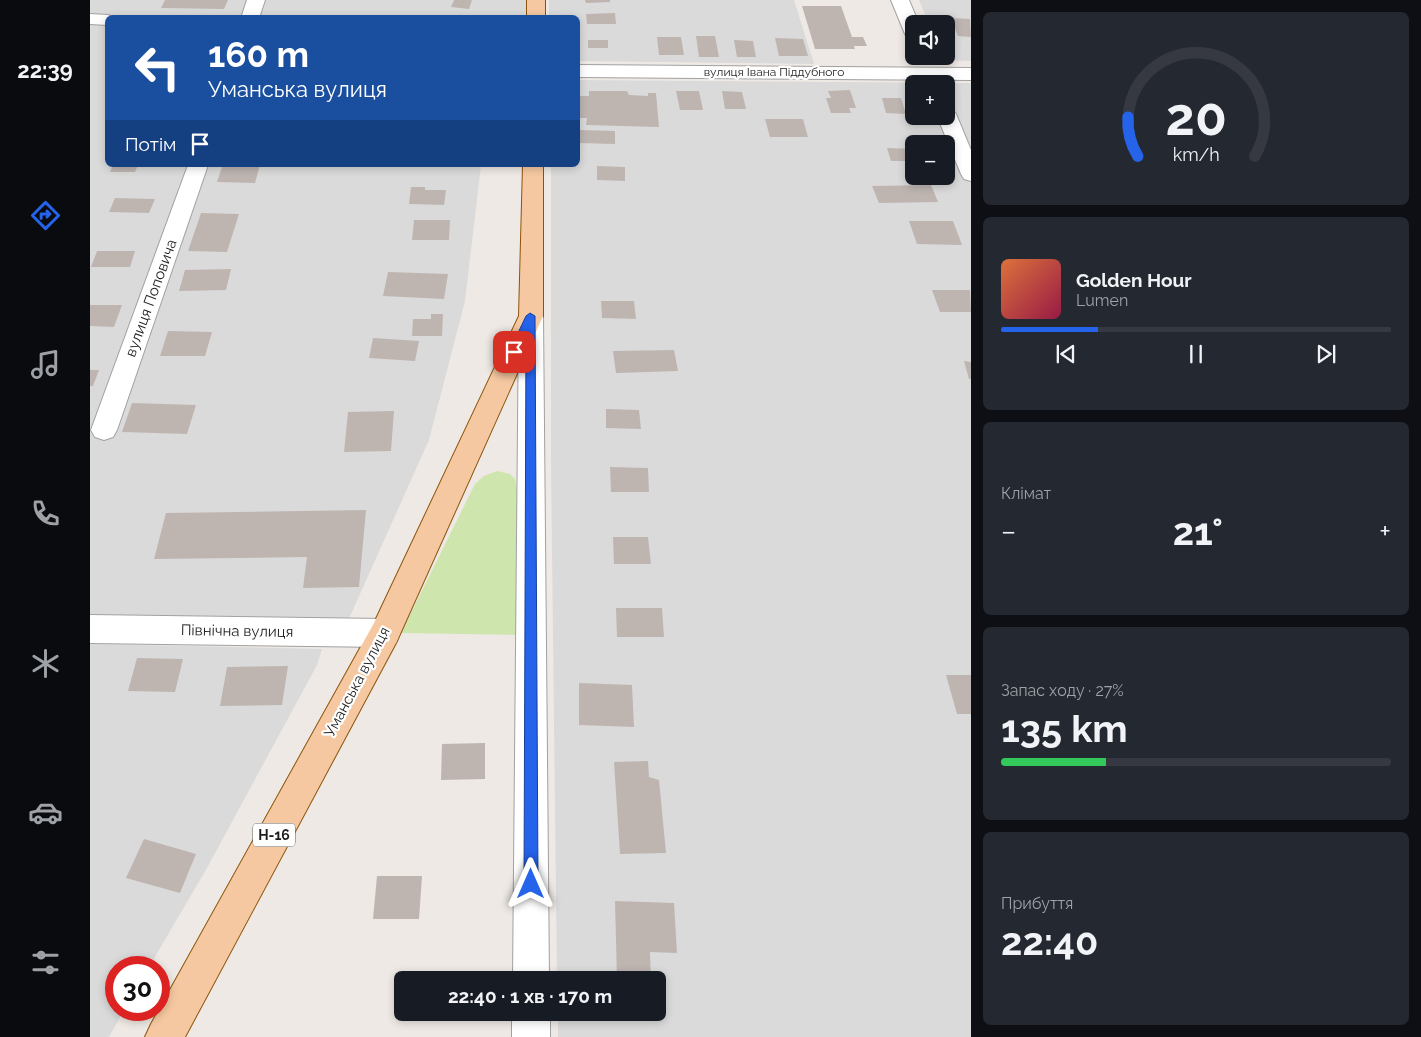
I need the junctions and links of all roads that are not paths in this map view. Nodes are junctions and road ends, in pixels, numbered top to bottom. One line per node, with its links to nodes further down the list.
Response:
1 (256, 0): 4 (street)
2 (536, 0): 5 (main road)
3 (900, 0): 6 (street)
4 (251, 15)
5 (536, 15)
6 (906, 15)
7 (90, 19): 8 (street)
8 (105, 20)
9 (580, 71): 12 (street, вулиця Івана Піддубного)
10 (971, 74): 11 (street, вулиця Івана Піддубного)
11 (955, 76)
12 (905, 78)
13 (951, 125): 16 (street)
14 (197, 167): 18 (street, вулиця Поповича)
15 (533, 167): 17 (main road)
16 (971, 174)
17 (530, 316): 20 (main road, Уманська вулиця); 21 (street)
18 (104, 430)
19 (90, 629): 20 (street, Північна вулиця)
20 (385, 633): 23 (main road, Уманська вулиця / Н-16)
21 (531, 971)
22 (531, 1021): 24 (street)
23 (164, 1037)
24 (531, 1037)

